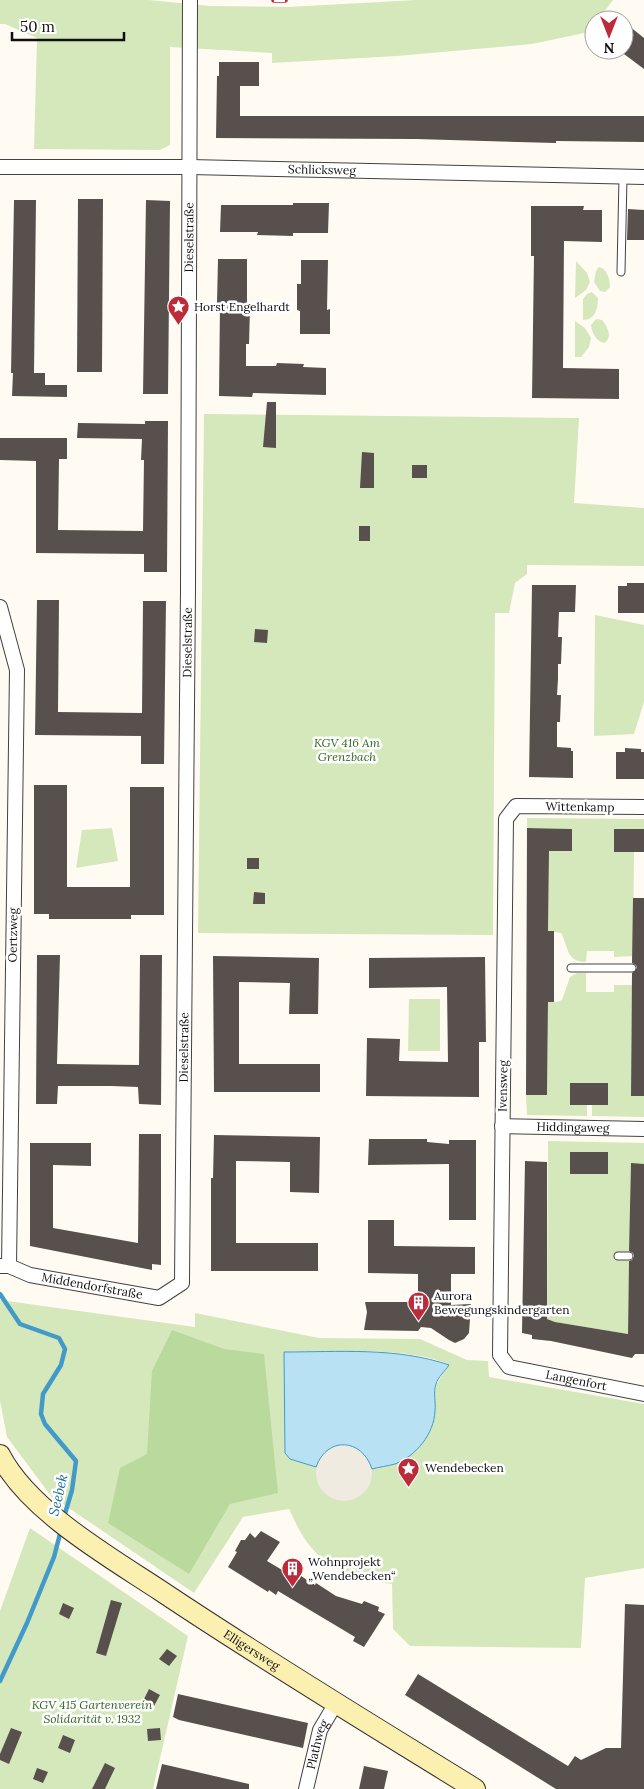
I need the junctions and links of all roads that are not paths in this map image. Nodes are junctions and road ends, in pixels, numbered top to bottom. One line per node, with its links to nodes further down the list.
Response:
1 (190, 0): 3 (street, Dieselstraße)
2 (0, 167): 3 (street, Schlicksweg)
3 (190, 168): 4 (street, Schlicksweg); 17 (street, Dieselstraße)
4 (623, 177): 5 (street, Schlicksweg); 6 (lane)
5 (644, 178)
6 (621, 272)
7 (0, 607): 16 (street, Oertzweg)
8 (516, 806): 9 (street, Wittenkamp); 12 (street, Ivensweg)
9 (644, 807)
10 (571, 968): 11 (lane)
11 (632, 968)
12 (502, 1126): 13 (street, Hiddingaweg); 18 (street, Ivensweg)
13 (644, 1129)
14 (618, 1256): 15 (lane)
15 (629, 1256)
16 (5, 1266): 17 (street, Middendorfstraße)
17 (182, 1283)
18 (509, 1367): 19 (street, Langenfort)
19 (644, 1394)
20 (0, 1455): 21 (street, Elligersweg)
21 (336, 1703): 22 (street, Plathweg); 23 (street, Elligersweg)
22 (306, 1789)
23 (475, 1789)

